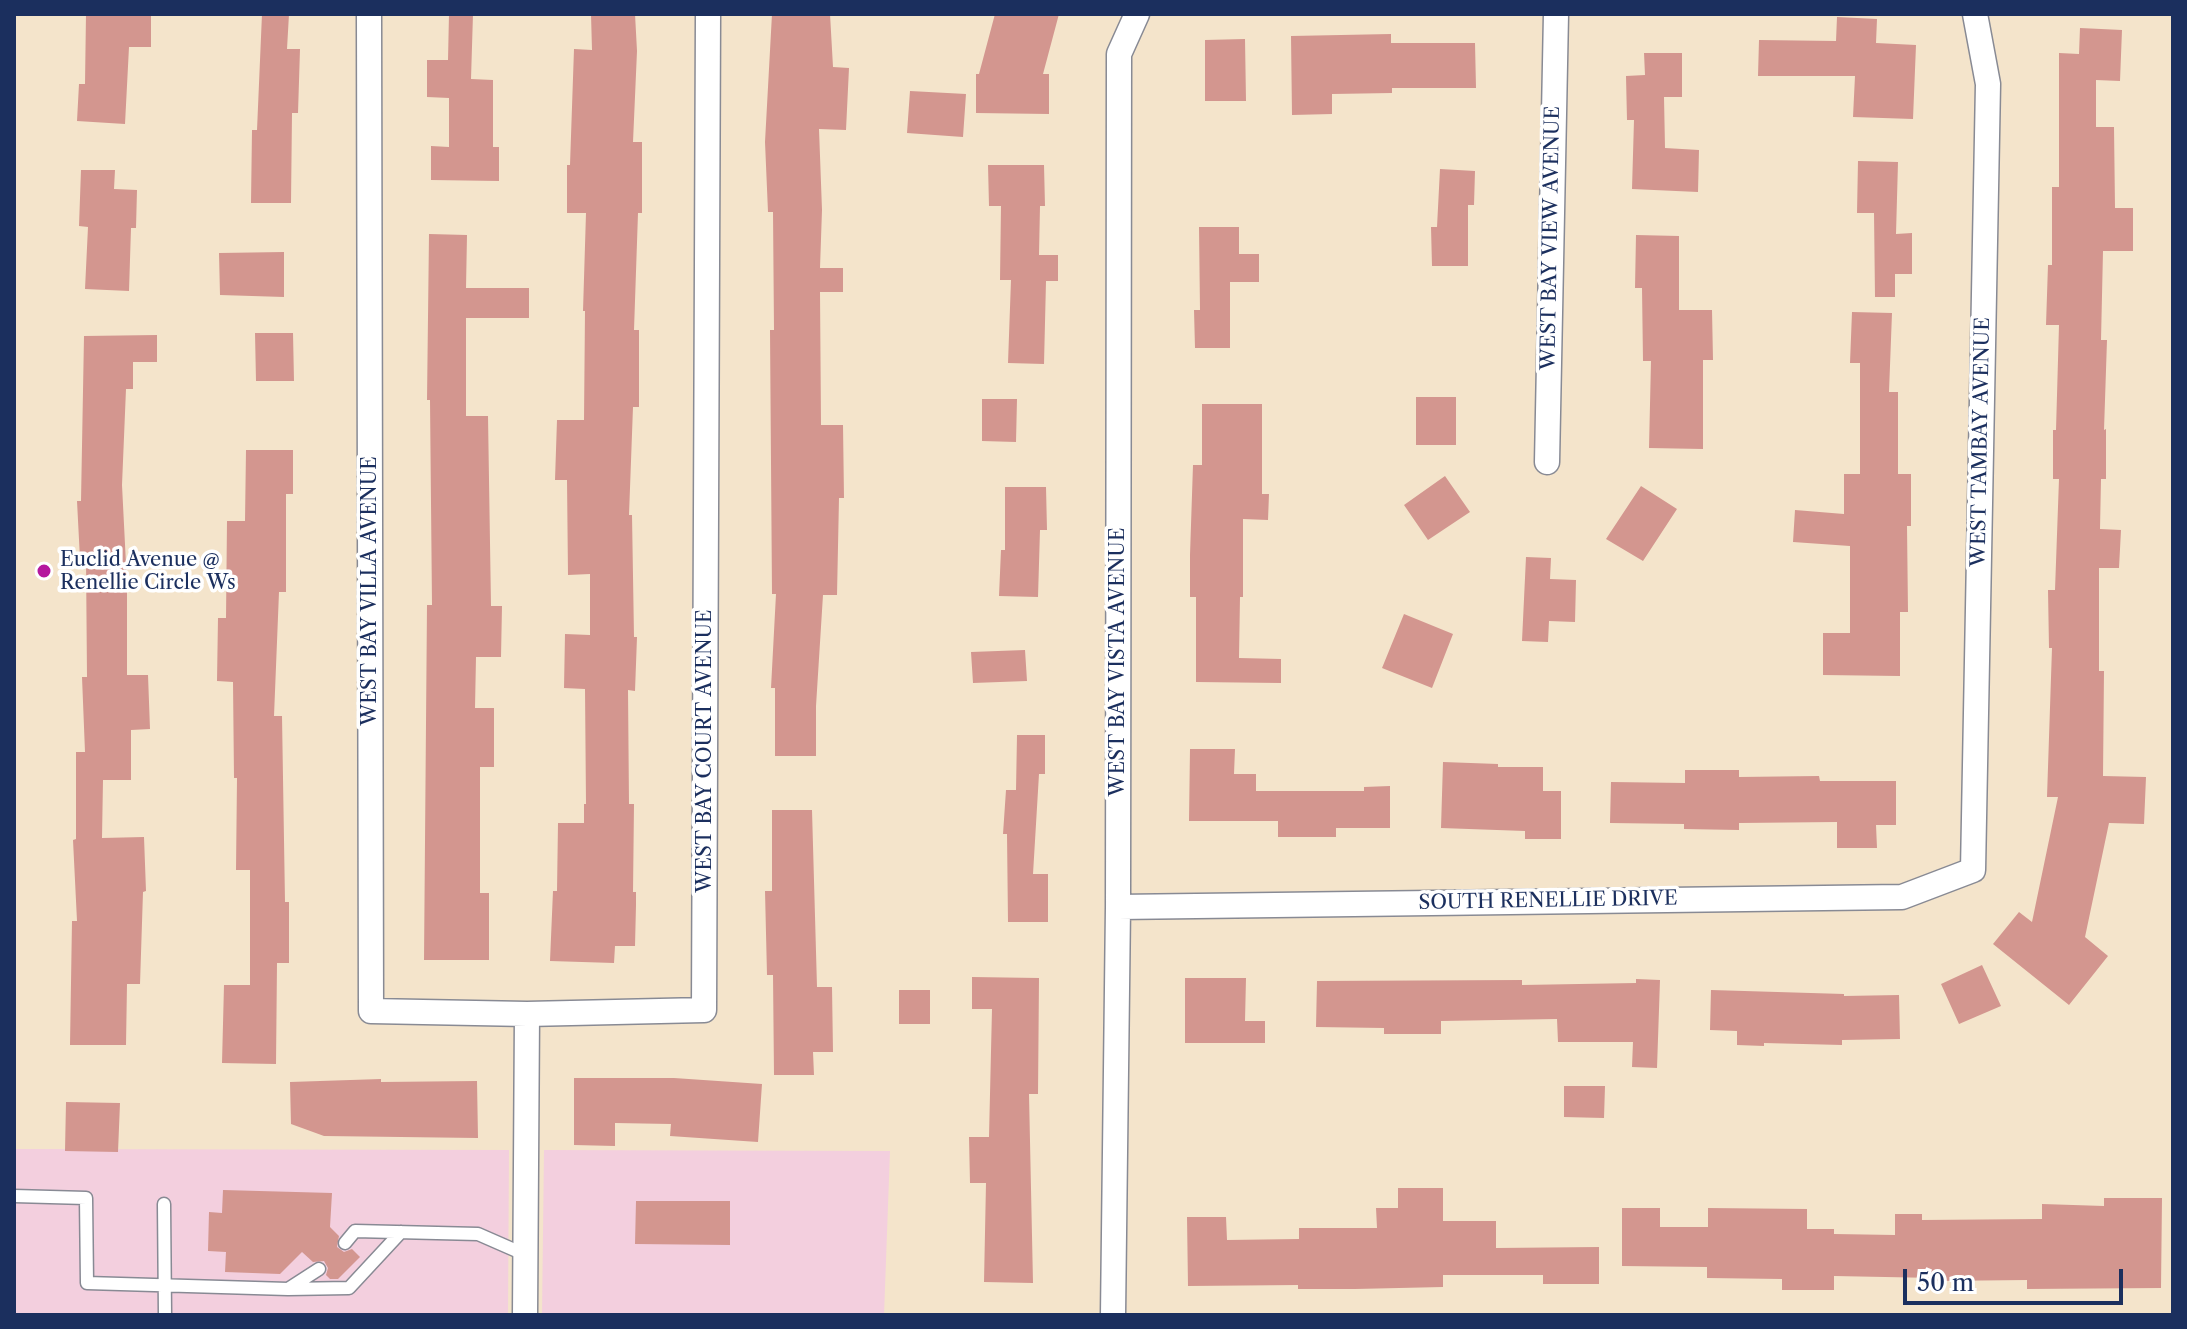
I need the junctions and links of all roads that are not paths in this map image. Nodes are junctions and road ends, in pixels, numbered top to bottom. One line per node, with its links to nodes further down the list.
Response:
1 (369, 14): 9 (street, WEST BAY VILLA AVENUE)
2 (708, 14): 9 (street, WEST BAY COURT AVENUE)
3 (1137, 14): 8 (street, WEST BAY VISTA AVENUE)
4 (1556, 14): 6 (street, WEST BAY VIEW AVENUE)
5 (1975, 14): 7 (street, WEST TAMBAY AVENUE)
6 (1547, 462)
7 (1973, 870): 8 (street, SOUTH RENELLIE DRIVE)
8 (1118, 907): 20 (street, WEST BAY VISTA AVENUE)
9 (527, 1014): 14 (street)
10 (14, 1196): 16 (lane)
11 (164, 1204): 16 (lane)
12 (401, 1232): 13 (lane); 14 (lane); 17 (lane)
13 (345, 1243)
14 (526, 1255): 19 (street)
15 (319, 1269): 17 (lane)
16 (165, 1284): 17 (lane); 18 (lane)
17 (288, 1289)
18 (165, 1315)
19 (525, 1315)
20 (1113, 1315)

